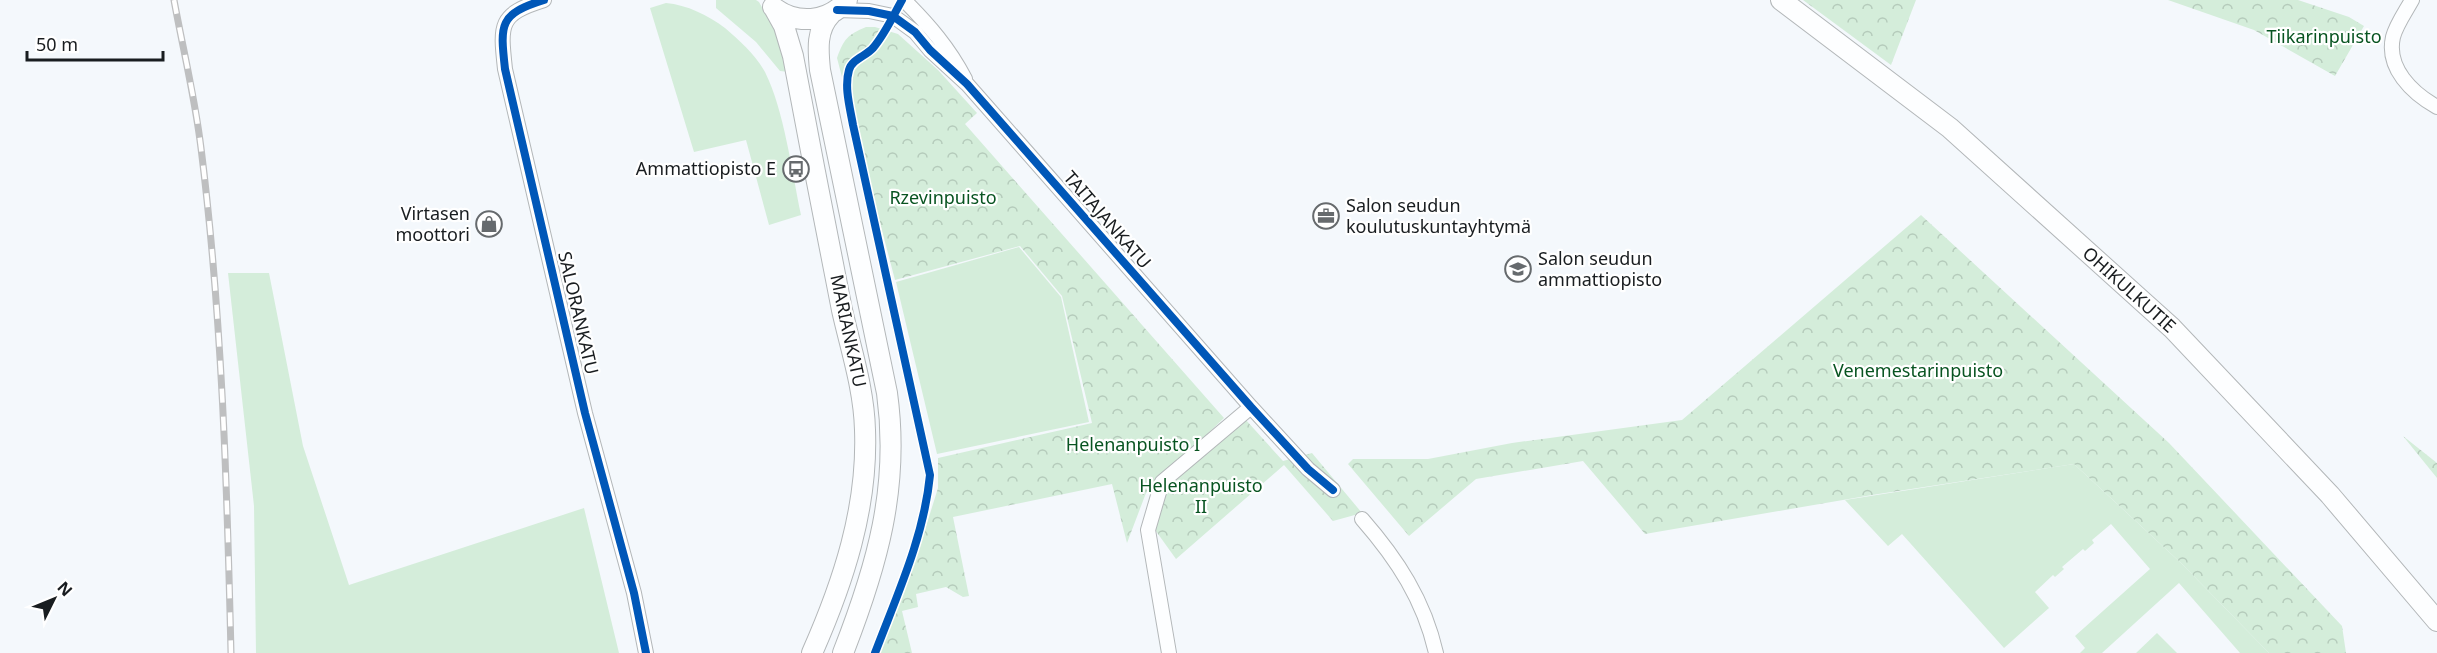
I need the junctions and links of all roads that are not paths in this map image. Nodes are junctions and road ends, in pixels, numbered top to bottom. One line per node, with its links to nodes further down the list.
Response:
1 (544, 0): 13 (street, SALORANKATU)
2 (904, 0): 7 (street, TAITAJANKATU)
3 (1781, 0): 12 (main road, OHIKULKUTIE)
4 (2412, 0): 8 (street)
5 (770, 4): 6 (main road); 14 (main road, MARIANKATU)
6 (838, 8): 7 (street, TAITAJANKATU); 15 (main road, MARIANKATU)
7 (967, 84): 9 (street, TAITAJANKATU)
8 (2434, 105)
9 (1251, 407): 10 (street, TAITAJANKATU); 16 (street)
10 (1333, 490)
11 (1362, 519): 17 (street)
12 (2437, 621)
13 (646, 653)
14 (812, 653)
15 (843, 653)
16 (1168, 653)
17 (1436, 653)

